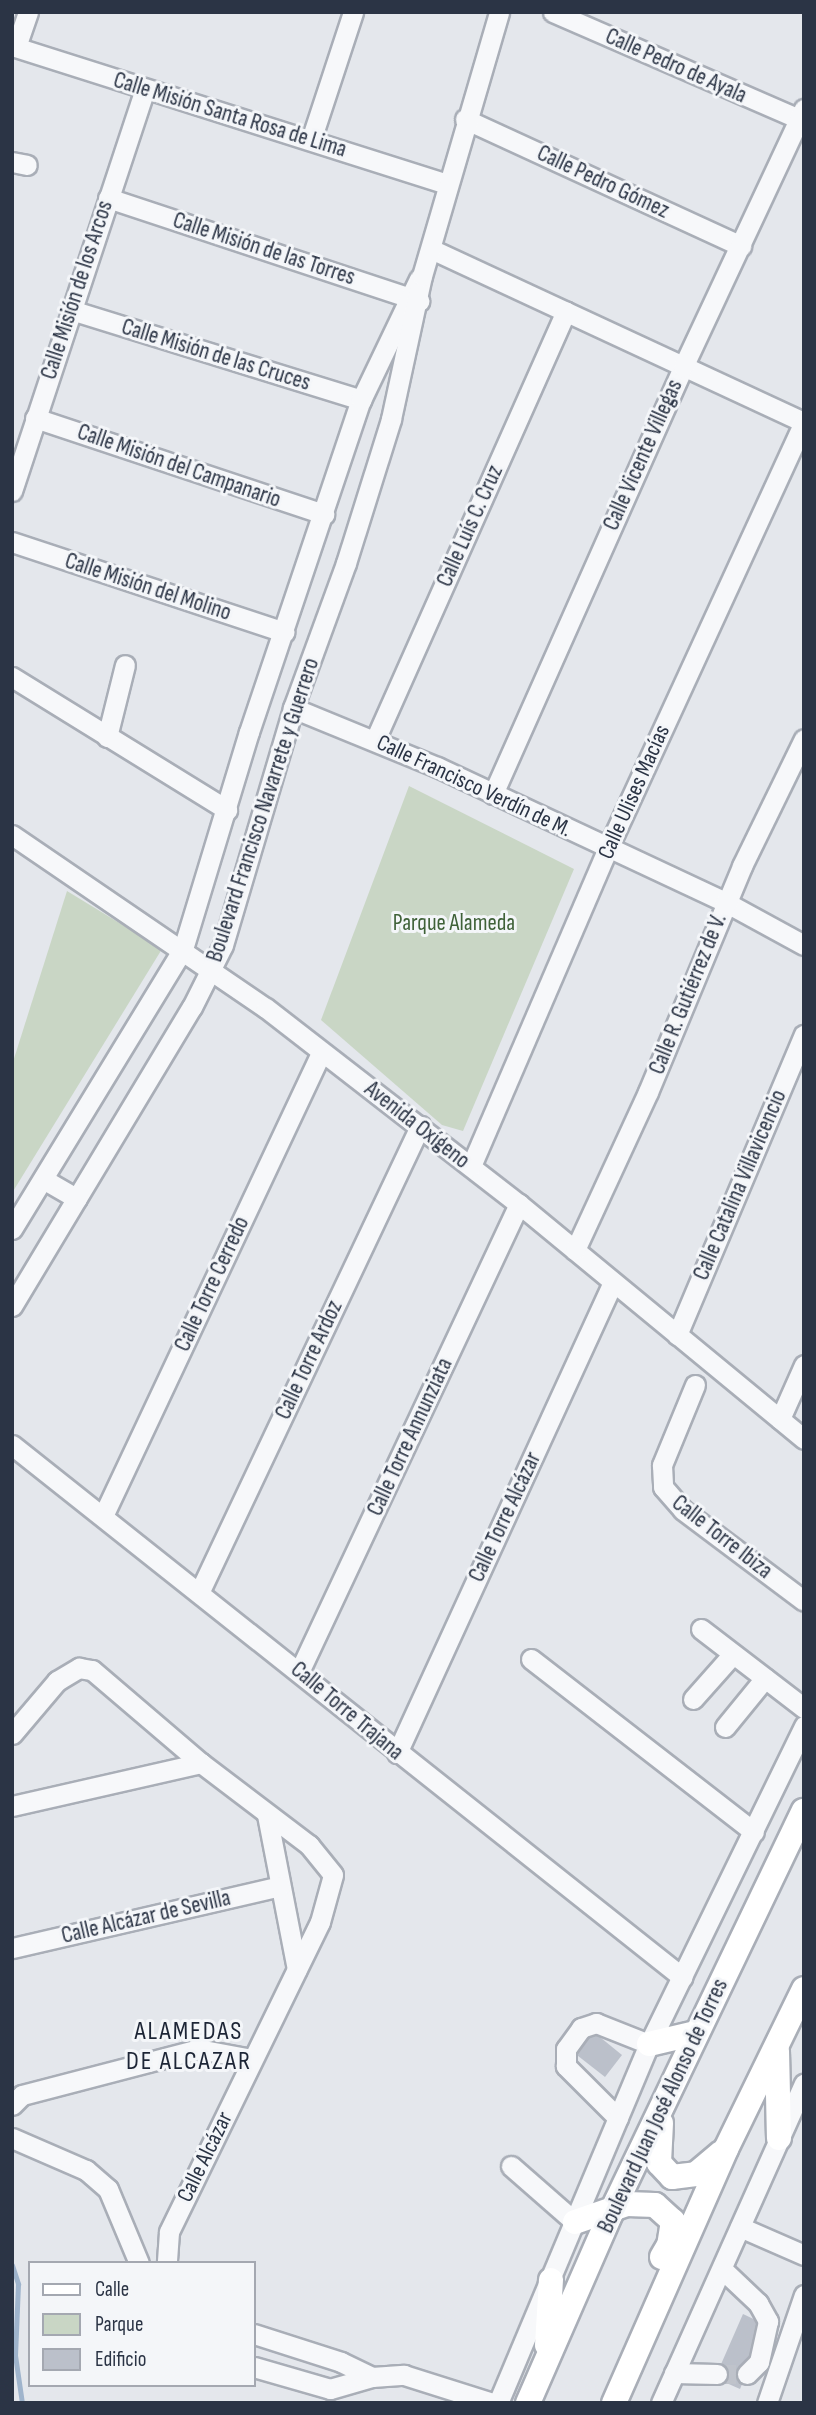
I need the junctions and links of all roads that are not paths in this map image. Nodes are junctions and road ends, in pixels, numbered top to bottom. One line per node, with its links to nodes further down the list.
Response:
1 (28, 12): 5 (street)
2 (353, 12): 9 (street)
3 (499, 12): 8 (street, Boulevard Francisco Navarrete y Guerrero)
4 (553, 12): 7 (street, Calle Pedro de Ayala)
5 (14, 47): 6 (street, Calle Misión Santa Rosa de Lima)
6 (145, 90): 9 (street, Calle Misión Santa Rosa de Lima); 11 (street, Calle Misión de los Arcos)
7 (801, 114): 12 (street, Calle Vicente Villegas)
8 (465, 119): 10 (street, Boulevard Francisco Navarrete y Guerrero); 12 (street, Calle Pedro Gómez)
9 (311, 140): 10 (street, Calle Misión Santa Rosa de Lima)
10 (447, 184): 13 (street, Boulevard Francisco Navarrete y Guerrero)
11 (108, 198): 14 (street, Calle Misión de las Torres); 15 (street, Calle Misión de los Arcos)
12 (741, 246): 17 (street, Calle Vicente Villegas)
13 (431, 249): 14 (street, Boulevard Francisco Navarrete y Guerrero); 16 (street)
14 (413, 299): 18 (street, Boulevard Francisco Navarrete y Guerrero); 27 (street, Boulevard Francisco Navarrete y Guerrero)
15 (71, 310): 18 (street, Calle Misión de las Cruces); 19 (street, Calle Misión de los Arcos)
16 (566, 312): 17 (street); 30 (street, Calle Luís C. Cruz)
17 (682, 367): 20 (street); 31 (street, Calle Vicente Villegas)
18 (361, 400): 22 (street, Boulevard Francisco Navarrete y Guerrero)
19 (35, 418): 21 (street, Calle Misión de los Arcos); 22 (street, Calle Misión del Campanario)
20 (804, 422): 34 (street, Calle Ulises Macías)
21 (12, 491)
22 (324, 514): 24 (street, Boulevard Francisco Navarrete y Guerrero)
23 (12, 542): 24 (street, Calle Misión del Molino)
24 (284, 632): 32 (street, Boulevard Francisco Navarrete y Guerrero)
25 (125, 665): 28 (street)
26 (12, 677): 28 (street)
27 (293, 708): 30 (street, Calle Francisco Verdín de M.); 38 (street, Boulevard Francisco Navarrete y Guerrero)
28 (107, 737): 32 (street)
29 (804, 739): 35 (street, Calle R. Gutiérrez de V.)
30 (375, 740): 31 (street, Calle Francisco Verdín de M.)
31 (493, 794): 34 (street, Calle Francisco Verdín de M.)
32 (227, 810): 37 (street, Boulevard Francisco Navarrete y Guerrero)
33 (12, 835): 37 (street, Avenida Oxígeno)
34 (608, 848): 35 (street, Calle Francisco Verdín de M.); 42 (street, Calle Ulises Macías)
35 (725, 902): 36 (street, Calle Francisco Verdín de M.); 47 (street, Calle R. Gutiérrez de V.)
36 (804, 945)
37 (183, 949): 38 (street, Avenida Oxígeno); 43 (street, Boulevard Francisco Navarrete y Guerrero)
38 (213, 969): 40 (street, Avenida Oxígeno); 44 (street, Boulevard Francisco Navarrete y Guerrero)
39 (804, 1035): 50 (street, Calle Catalina Villavicencio)
40 (321, 1053): 41 (street, Avenida Oxígeno); 56 (street, Calle Torre Cerredo)
41 (420, 1126): 42 (street, Avenida Oxígeno); 57 (street, Calle Torre Ardoz)
42 (471, 1166): 45 (street, Avenida Oxígeno)
43 (43, 1179): 44 (street); 46 (street, Boulevard Francisco Navarrete y Guerrero)
44 (77, 1199): 49 (street, Boulevard Francisco Navarrete y Guerrero)
45 (519, 1204): 47 (street, Avenida Oxígeno); 62 (street, Calle Torre Annunziata)
46 (12, 1229)
47 (575, 1250): 48 (street, Avenida Oxígeno)
48 (613, 1282): 50 (street, Avenida Oxígeno); 69 (street, Calle Torre Alcázar)
49 (12, 1306)
50 (677, 1335): 53 (street, Avenida Oxígeno)
51 (804, 1364): 53 (street)
52 (695, 1385): 58 (street, Calle Torre Ibiza)
53 (779, 1419): 54 (street, Avenida Oxígeno)
54 (804, 1439)
55 (12, 1445): 56 (street, Calle Torre Trajana)
56 (104, 1514): 57 (street, Calle Torre Trajana)
57 (199, 1593): 62 (street, Calle Torre Trajana)
58 (804, 1601)
59 (701, 1629): 60 (street)
60 (733, 1654): 63 (street); 64 (street)
61 (531, 1658): 75 (street)
62 (300, 1670): 69 (street, Calle Torre Trajana)
63 (765, 1678): 65 (street); 67 (street)
64 (693, 1699)
65 (804, 1708)
66 (804, 1726): 75 (street)
67 (725, 1727)
68 (12, 1734): 70 (street, Calle Alcázar)
69 (397, 1753): 80 (street, Calle Torre Trajana)
70 (201, 1763): 72 (street); 74 (street, Calle Alcázar)
71 (804, 1795): 76 (main road)
72 (12, 1806)
73 (804, 1811): 76 (main road, Boulevard Juan José Alonso de Torres)
74 (267, 1815): 77 (street); 79 (street, Calle Alcázar)
75 (754, 1832): 80 (street)
76 (792, 1838): 82 (main road, Boulevard Juan José Alonso de Torres)
77 (280, 1886): 78 (street, Calle Alcázar de Sevilla); 79 (street)
78 (12, 1948)
79 (297, 1969): 85 (street, Calle Alcázar)
80 (682, 1977): 83 (street)
81 (804, 1989): 84 (main road)
82 (696, 2033): 83 (main road); 87 (main road, Boulevard Juan José Alonso de Torres)
83 (649, 2044): 89 (street); 89 (street)
84 (777, 2045): 91 (main road); 92 (main road)
85 (252, 2059): 88 (street); 99 (street, Calle Alcázar)
86 (804, 2084): 91 (street)
87 (670, 2088): 92 (main road); 94 (main road, Boulevard Juan José Alonso de Torres)
88 (12, 2105)
89 (618, 2118): 95 (street)
90 (12, 2138): 98 (street)
91 (779, 2138): 96 (street)
92 (726, 2149): 104 (main road)
93 (511, 2165): 95 (street)
94 (611, 2213): 95 (main road); 104 (main road); 105 (main road, Boulevard Juan José Alonso de Torres)
95 (575, 2222): 101 (street)
96 (740, 2227): 97 (street); 100 (street)
97 (804, 2255)
98 (136, 2257)
99 (167, 2261)
100 (722, 2269): 107 (street); 109 (street)
101 (551, 2280): 105 (main road); 111 (street)
102 (804, 2295): 115 (street)
103 (256, 2335): 110 (street)
104 (641, 2341): 113 (main road)
105 (546, 2362): 112 (main road, Boulevard Juan José Alonso de Torres)
106 (256, 2368): 110 (street)
107 (674, 2373): 108 (street); 114 (street)
108 (717, 2374)
109 (747, 2374)
110 (372, 2377): 111 (street)
111 (495, 2403)
112 (527, 2403)
113 (614, 2403)
114 (661, 2403)
115 (767, 2403)

